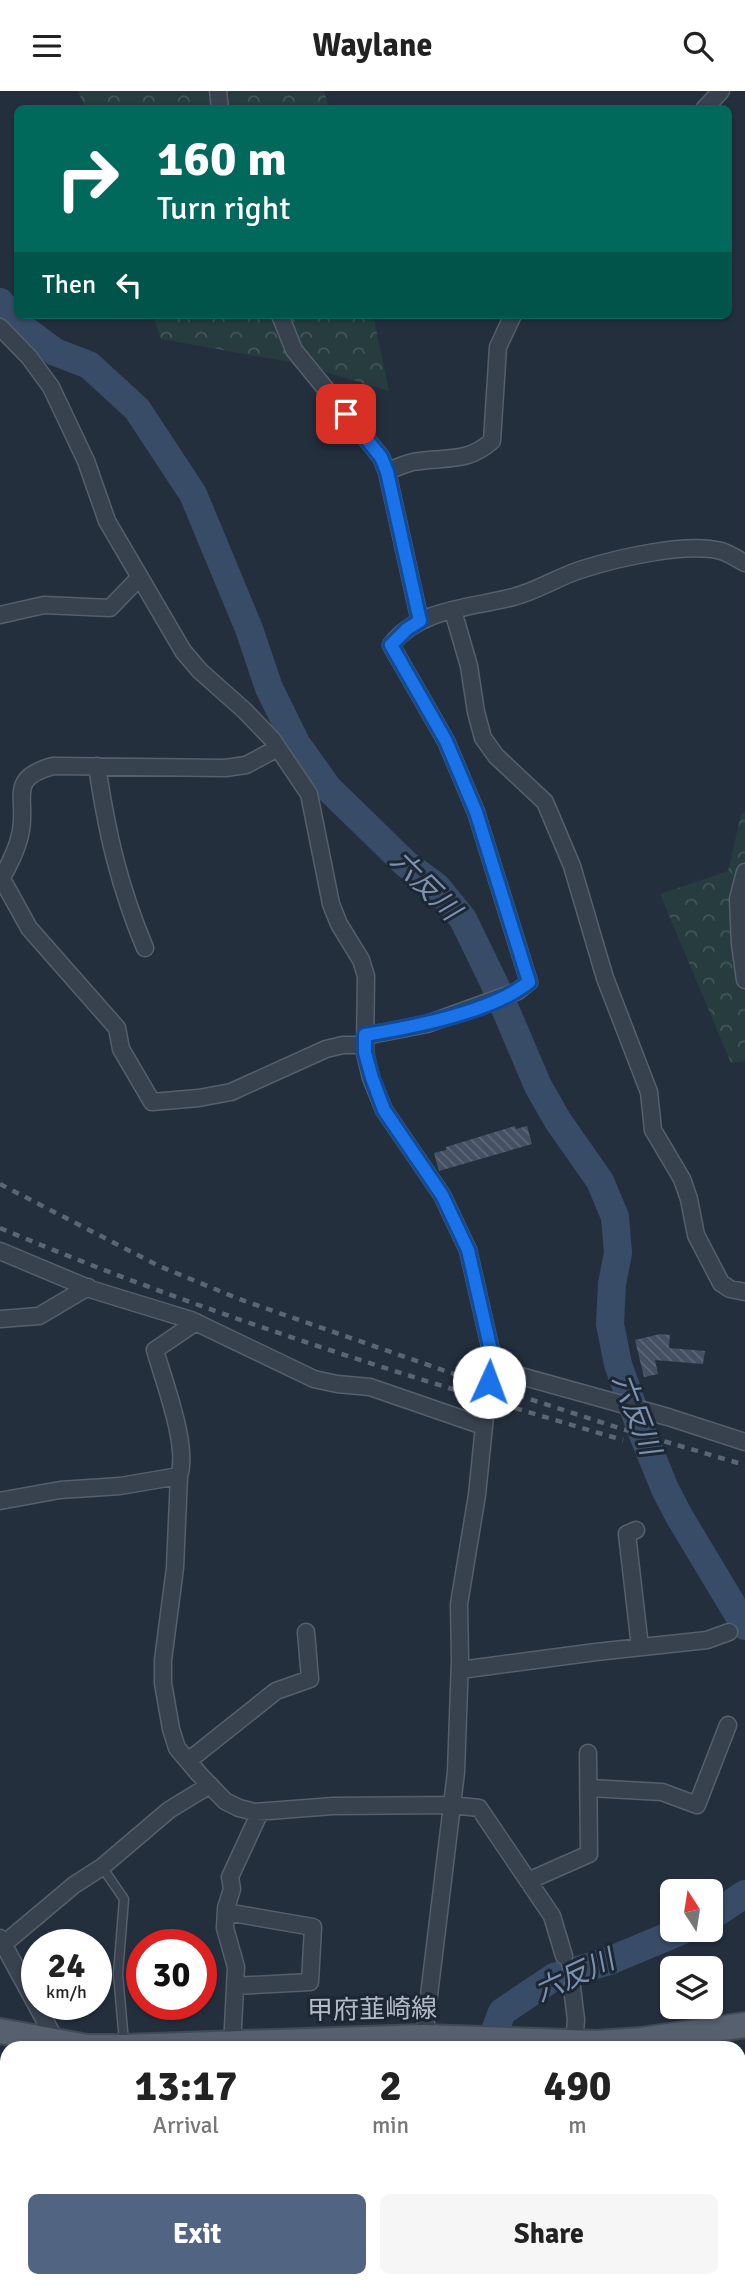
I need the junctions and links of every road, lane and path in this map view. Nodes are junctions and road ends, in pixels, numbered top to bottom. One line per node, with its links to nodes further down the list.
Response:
1 (721, 91): 2 (street)
2 (708, 105)
3 (282, 319): 6 (street)
4 (511, 319): 6 (street)
5 (0, 327): 8 (street)
6 (387, 472): 11 (street)
7 (745, 563): 9 (street)
8 (139, 578): 10 (street); 12 (street)
9 (453, 611): 11 (street); 21 (street)
10 (0, 615)
11 (420, 621): 18 (street)
12 (278, 748): 13 (street); 18 (street)
13 (97, 766): 15 (street); 16 (street)
14 (745, 871): 17 (street)
15 (1, 879): 18 (street)
16 (145, 949)
17 (745, 979)
18 (365, 1040): 26 (street)
19 (0, 1251): 20 (street)
20 (88, 1287): 22 (street); 23 (street)
21 (745, 1292)
22 (0, 1319)
23 (196, 1322): 25 (street); 27 (street)
24 (486, 1406): 25 (street)
25 (483, 1426): 33 (street)
26 (745, 1442)
27 (179, 1476): 28 (street); 36 (street)
28 (0, 1501)
29 (636, 1530): 32 (street)
30 (306, 1632): 36 (street)
31 (729, 1632): 32 (street)
32 (640, 1647): 33 (street)
33 (460, 1670): 39 (street)
34 (728, 1725): 38 (street)
35 (588, 1753): 38 (street)
36 (188, 1761): 37 (street)
37 (210, 1785): 40 (street); 41 (street)
38 (590, 1788): 42 (street)
39 (452, 1805): 40 (street); 42 (street); 50 (street)
40 (260, 1812): 43 (street)
41 (102, 1867): 44 (street); 52 (lane)
42 (528, 1881): 45 (street)
43 (226, 1912): 46 (street); 46 (street)
44 (2, 1940): 51 (street)
45 (564, 1956): 47 (lane)
46 (234, 1986): 53 (street)
47 (572, 1987): 56 (street)
48 (745, 2025): 57 (main road, 甲府韮崎線)
49 (0, 2031): 51 (main road, 甲府韮崎線)
50 (424, 2037): 54 (main road, 甲府韮崎線); 55 (main road, 甲府韮崎線)
51 (56, 2041)
52 (124, 2041)
53 (231, 2041)
54 (328, 2041)
55 (535, 2041)
56 (588, 2041)
57 (628, 2041)

